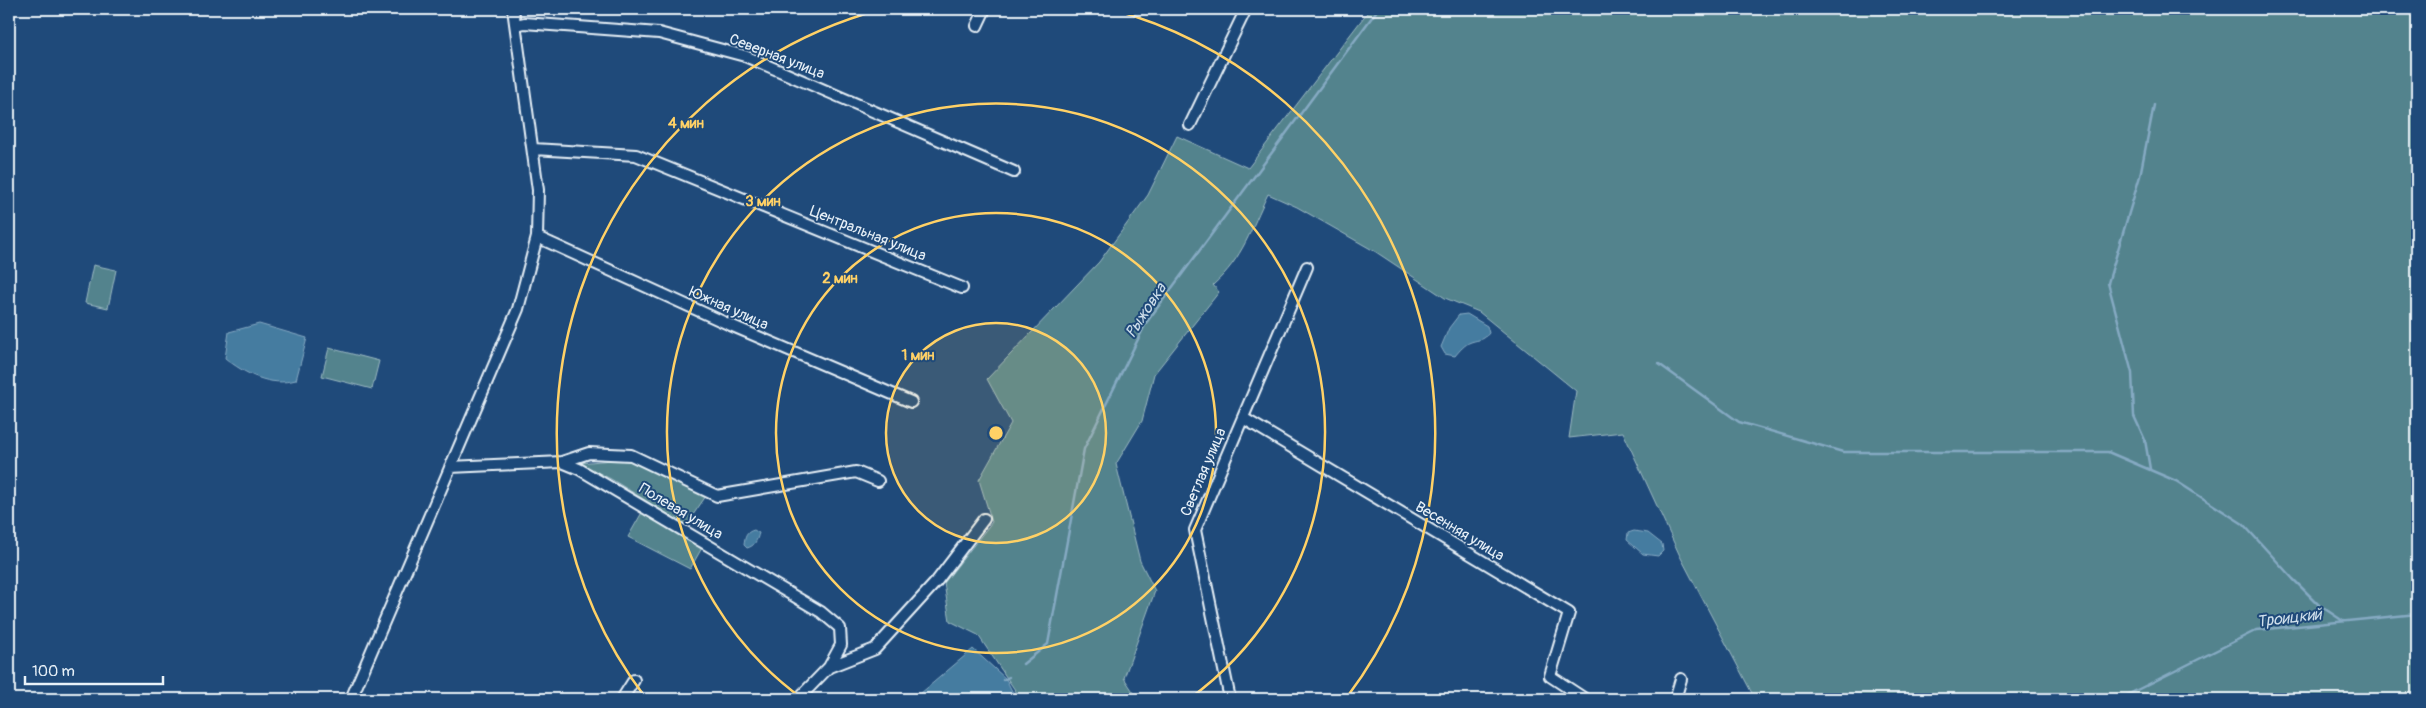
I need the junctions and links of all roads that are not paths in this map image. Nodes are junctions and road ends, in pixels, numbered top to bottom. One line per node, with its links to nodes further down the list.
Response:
1 (513, 9): 4 (street)
2 (985, 9): 5 (street)
3 (1246, 9): 6 (street)
4 (516, 25): 7 (street); 8 (street, Северная улица)
5 (977, 26)
6 (1190, 125)
7 (533, 149): 9 (street); 11 (street, Центральная улица)
8 (1014, 172)
9 (537, 237): 12 (street, Южная улица); 15 (street)
10 (1307, 267): 13 (street, Светлая улица)
11 (962, 288)
12 (912, 402)
13 (1243, 418): 24 (street, Светлая улица); 25 (street, Весенняя улица)
14 (562, 462): 15 (street, Полевая улица); 16 (street); 18 (street, Полевая улица)
15 (450, 467): 21 (street)
16 (878, 481)
17 (984, 519): 18 (street)
18 (829, 667): 23 (street)
19 (1681, 679): 26 (street)
20 (634, 680): 22 (street)
21 (352, 699)
22 (622, 699)
23 (798, 699)
24 (1230, 699)
25 (1585, 699)
26 (1674, 699)

